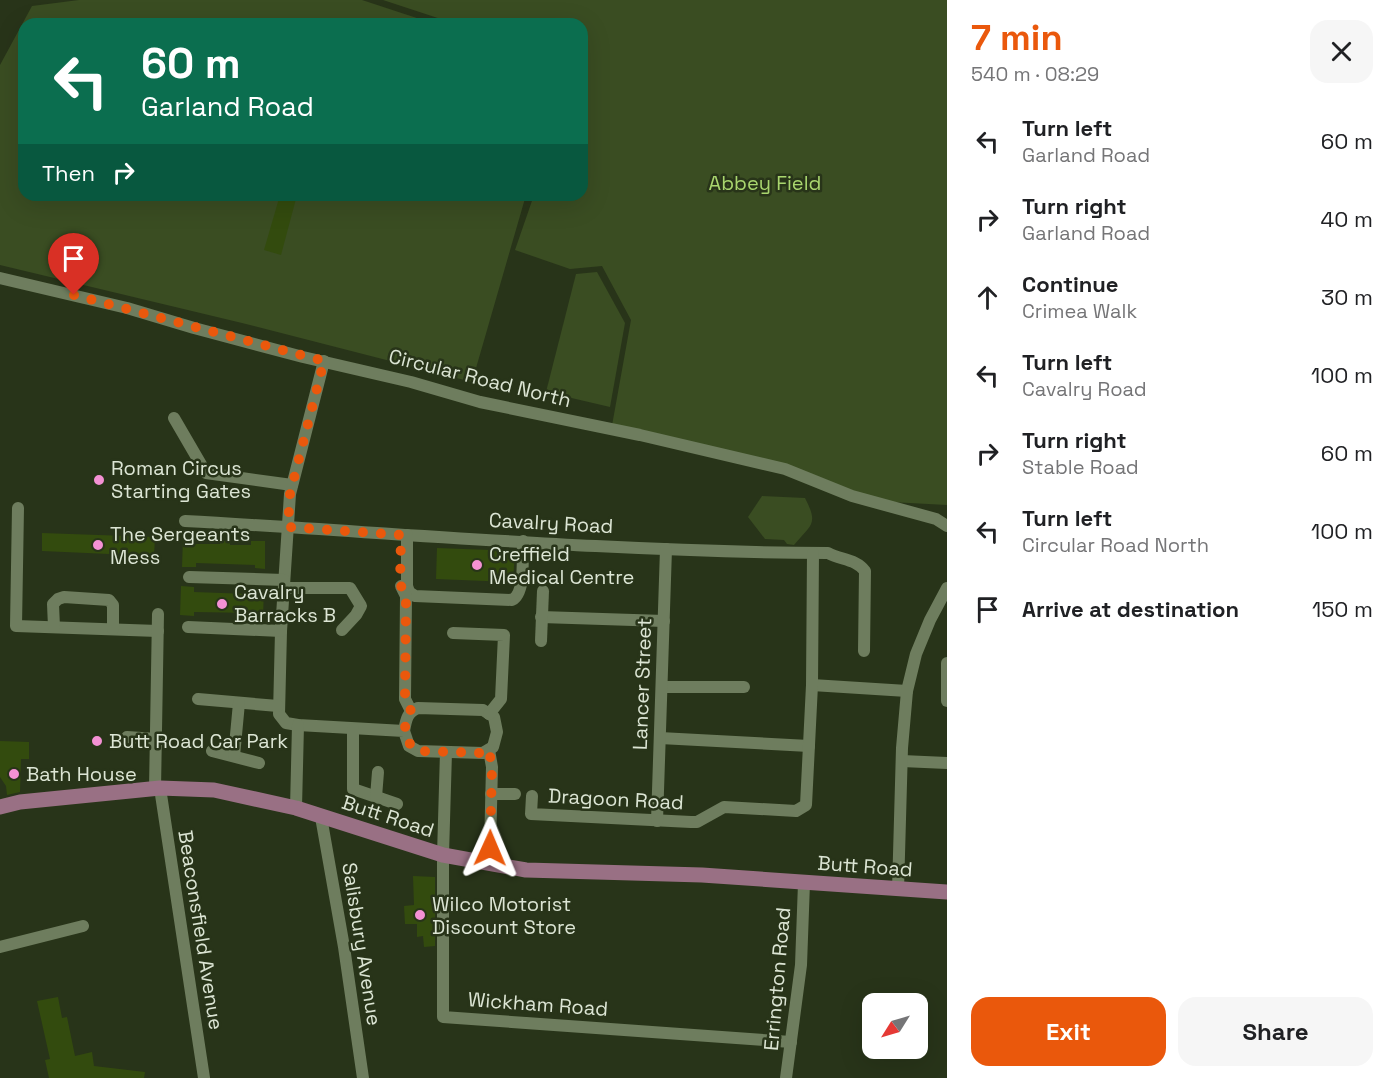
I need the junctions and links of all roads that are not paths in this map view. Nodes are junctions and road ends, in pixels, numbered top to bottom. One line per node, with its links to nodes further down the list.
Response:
1 (0, 278): 2 (street, Circular Road North)
2 (324, 361): 4 (street); 7 (street, Circular Road North)
3 (174, 418): 4 (street)
4 (292, 485): 8 (street)
5 (18, 508): 20 (street)
6 (184, 521): 8 (street, Cavalry Road)
7 (947, 526)
8 (288, 527): 9 (street, Cavalry Road); 14 (street)
9 (404, 535): 10 (street, Cavalry Road); 10 (street); 38 (street)
10 (523, 541): 11 (street, Cavalry Road)
11 (666, 549): 12 (street, Cavalry Road); 19 (street, Lancer Street)
12 (813, 553): 28 (street, Cavalry Road); 30 (street)
13 (189, 577): 14 (street)
14 (284, 584): 23 (street); 25 (street)
15 (947, 588): 33 (street)
16 (543, 591): 18 (street)
17 (158, 614): 24 (street, Beaconsfield Avenue)
18 (541, 617): 19 (street); 27 (street)
19 (664, 621): 31 (street, Lancer Street)
20 (54, 627): 22 (street); 22 (street)
21 (188, 627): 25 (street)
22 (113, 629): 24 (street)
23 (342, 630)
24 (158, 631): 45 (street, Beaconsfield Avenue)
25 (281, 631): 37 (street)
26 (453, 633): 39 (street)
27 (540, 641)
28 (864, 651)
29 (947, 663): 35 (street)
30 (812, 685): 33 (street); 46 (street, Dragoon Road)
31 (662, 687): 32 (street); 44 (street, Lancer Street)
32 (744, 687)
33 (907, 691): 51 (street)
34 (198, 699): 36 (street)
35 (947, 702)
36 (239, 703): 37 (street); 50 (street)
37 (278, 706): 40 (street)
38 (411, 711): 39 (street); 42 (street)
39 (489, 714): 47 (street)
40 (298, 725): 41 (street); 62 (street)
41 (353, 729): 42 (street); 59 (street)
42 (404, 731): 49 (street)
43 (127, 737): 45 (street)
44 (660, 738): 46 (street); 64 (street, Lancer Street)
45 (156, 739): 55 (street, Beaconsfield Avenue)
46 (809, 746): 64 (street, Dragoon Road)
47 (489, 750): 49 (street); 56 (street)
48 (212, 751): 50 (street)
49 (446, 752): 66 (street)
50 (234, 756): 52 (street)
51 (902, 761): 53 (street); 68 (street)
52 (259, 763)
53 (947, 763)
54 (378, 772): 59 (street)
55 (157, 789): 61 (main road, Butt Road); 62 (main road, Butt Road); 73 (street, Beaconsfield Avenue)
56 (491, 794): 57 (street); 65 (street)
57 (514, 794)
58 (532, 796): 64 (street, Dragoon Road)
59 (376, 797): 60 (street)
60 (397, 804)
61 (0, 807)
62 (296, 808): 63 (main road, Butt Road)
63 (321, 817): 66 (main road, Butt Road); 74 (street, Salisbury Avenue)
64 (657, 821)
65 (490, 848)
66 (443, 855): 67 (main road, Butt Road); 72 (street, Wickham Road)
67 (804, 883): 68 (main road, Butt Road); 72 (street, Errington Road)
68 (898, 890): 69 (main road, Butt Road)
69 (947, 892)
70 (83, 926): 71 (street)
71 (0, 947)
72 (791, 1042): 75 (street, Errington Road)
73 (204, 1078)
74 (363, 1078)
75 (786, 1078)

